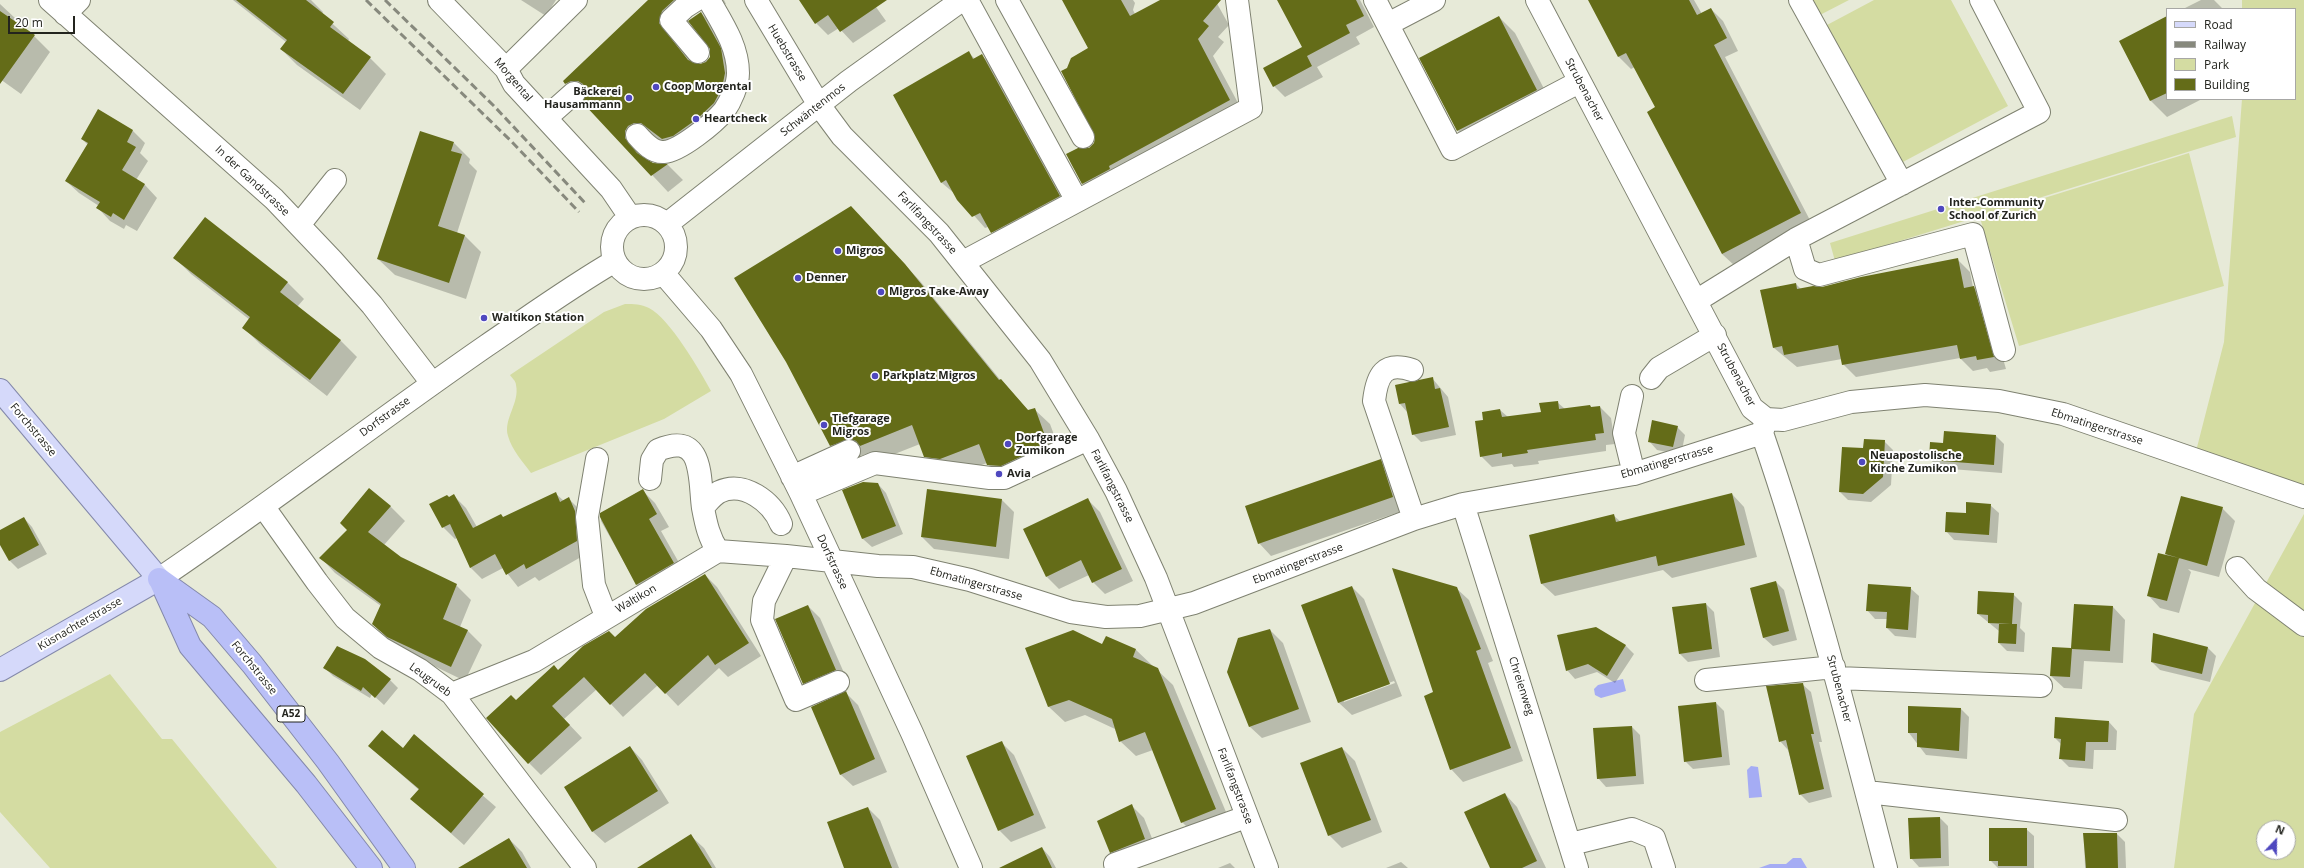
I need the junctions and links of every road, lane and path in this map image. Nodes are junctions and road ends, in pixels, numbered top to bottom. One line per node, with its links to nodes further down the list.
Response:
1 (439, 0): 18 (street, Morgental)
2 (576, 0): 18 (street)
3 (696, 0): 17 (street)
4 (709, 0): 23 (street)
5 (756, 0): 21 (street, Huebstrasse)
6 (962, 0): 21 (street, Schwäntenmos)
7 (967, 0): 27 (street)
8 (1007, 0): 24 (street)
9 (1237, 0): 27 (street)
10 (1375, 0): 16 (street)
11 (1434, 0): 16 (street)
12 (1537, 0): 19 (street, Strubenacher)
13 (1800, 0): 26 (street)
14 (1981, 0): 26 (street)
15 (65, 5): 30 (street, In der Gandstrasse)
16 (1388, 24): 19 (street)
17 (698, 52)
18 (506, 69): 22 (street, Morgental)
19 (1579, 82): 35 (street, Strubenacher)
20 (574, 93): 22 (street)
21 (819, 105): 29 (street, Schwäntenmos); 33 (street, Farlifangstrasse)
22 (547, 117): 28 (street, Morgental)
23 (637, 135)
24 (1083, 137)
25 (335, 180): 30 (street)
26 (1902, 184): 31 (street)
27 (1077, 201): 33 (street)
28 (630, 217): 29 (street); 32 (street)
29 (667, 224): 34 (street)
30 (299, 226): 40 (street, In der Gandstrasse)
31 (1796, 239): 35 (street); 37 (street)
32 (615, 261): 34 (street); 40 (street, Dorfstrasse)
33 (963, 262): 44 (street, Farlifangstrasse)
34 (663, 273): 49 (street, Dorfstrasse)
35 (1696, 301): 36 (street, Strubenacher)
36 (1715, 335): 39 (street); 43 (street, Strubenacher)
37 (2004, 350)
38 (1412, 370): 54 (street)
39 (1651, 378)
40 (432, 383): 52 (street, Dorfstrasse)
41 (0, 390): 60 (main road, Forchstrasse)
42 (1632, 396): 47 (street)
43 (1764, 426): 47 (street, Ebmatingerstrasse); 50 (street, Ebmatingerstrasse); 65 (street, Strubenacher)
44 (1088, 439): 49 (street); 61 (street, Farlifangstrasse)
45 (849, 451): 49 (street)
46 (597, 459): 62 (street)
47 (1634, 474): 51 (street, Ebmatingerstrasse)
48 (650, 479): 53 (street)
49 (796, 486): 58 (street, Dorfstrasse)
50 (2304, 497)
51 (1463, 504): 54 (street, Ebmatingerstrasse); 73 (street, Chreienweg)
52 (263, 506): 60 (street, Dorfstrasse); 69 (street, Leugrueb)
53 (703, 507): 55 (street); 56 (street)
54 (1414, 519): 61 (street, Ebmatingerstrasse)
55 (781, 524)
56 (718, 551): 57 (street); 62 (street, Waltikon)
57 (786, 556): 58 (street); 67 (street)
58 (832, 562): 61 (street, Ebmatingerstrasse); 78 (street, Dorfstrasse)
59 (2238, 568): 63 (street)
60 (159, 579): 64 (main road, Küsnachterstrasse); 75 (highway, Forchstrasse); 76 (highway, Forchstrasse / A52)
61 (1168, 610): 71 (street, Farlifangstrasse)
62 (606, 616): 69 (street, Waltikon)
63 (2304, 625)
64 (0, 670)
65 (1836, 672): 66 (street); 68 (street); 70 (street, Strubenacher)
66 (1706, 680)
67 (838, 682)
68 (2041, 686)
69 (452, 694): 77 (street, Leugrueb)
70 (1867, 792): 72 (street); 82 (street, Strubenacher)
71 (1246, 817): 74 (street); 79 (street, Farlifangstrasse)
72 (2116, 820)
73 (1571, 844): 80 (street, Chreienweg); 81 (street)
74 (1115, 864)
75 (371, 868)
76 (404, 868)
77 (584, 868)
78 (971, 868)
79 (1266, 868)
80 (1577, 868)
81 (1664, 868)
82 (1886, 868)

